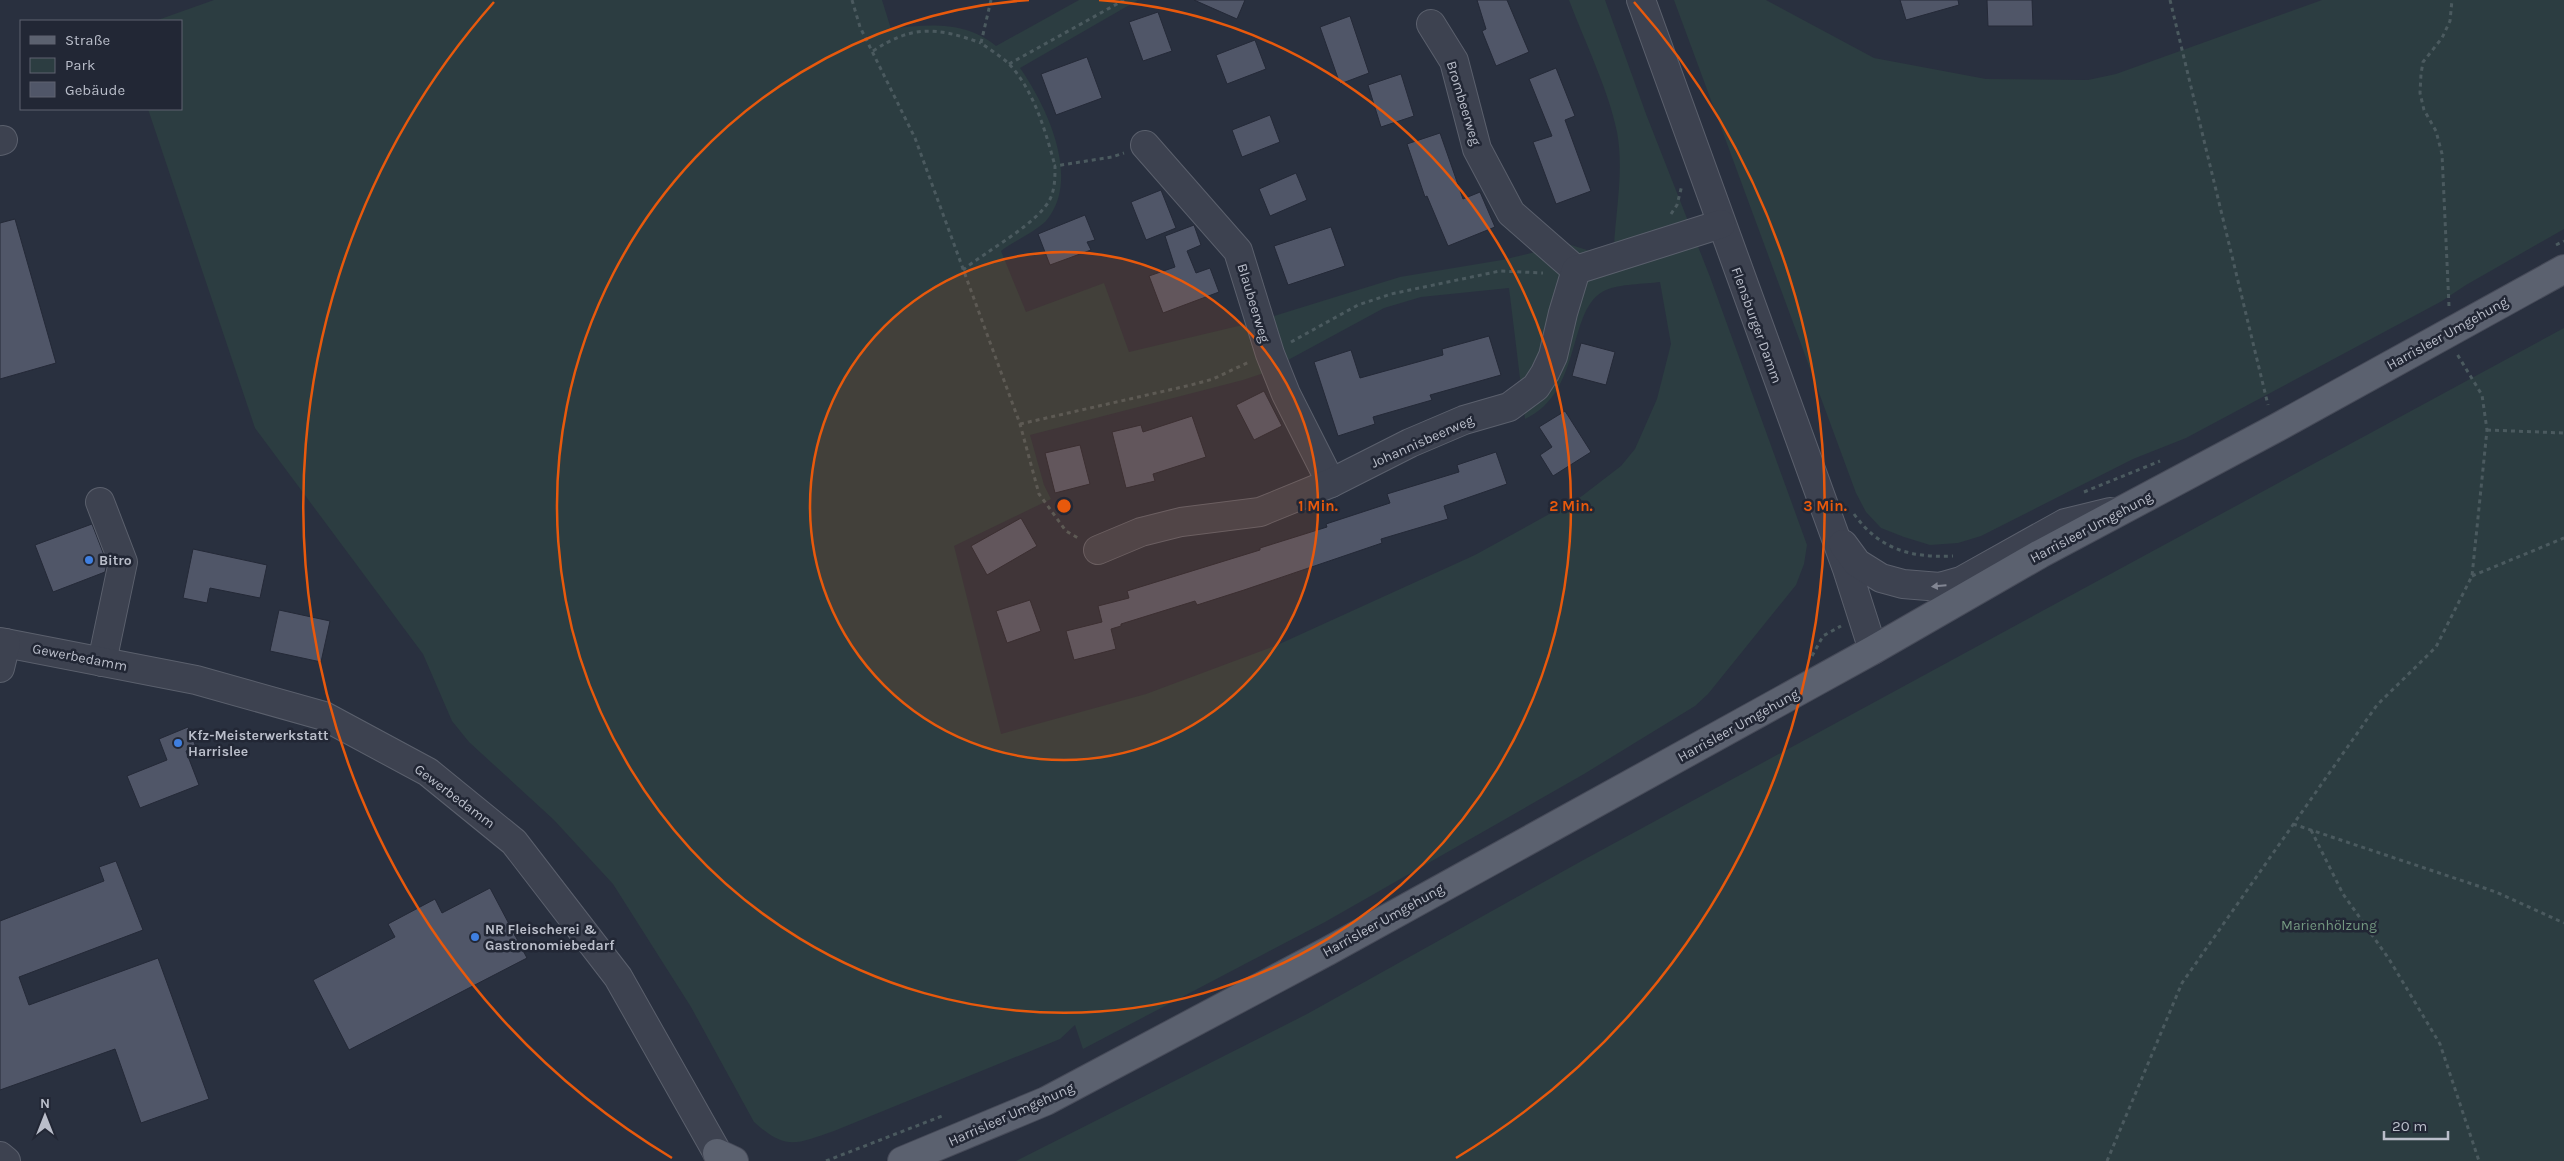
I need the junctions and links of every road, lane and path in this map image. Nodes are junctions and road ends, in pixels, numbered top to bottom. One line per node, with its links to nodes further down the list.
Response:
1 (852, 0): 9 (path)
2 (991, 0): 8 (path)
3 (1124, 0): 10 (path)
4 (1641, 0): 13 (street, Flensburger Damm)
5 (2170, 0): 20 (path)
6 (2452, 0): 17 (path)
7 (1431, 24): 16 (street, Brombeerweg)
8 (981, 43): 9 (path); 10 (path)
9 (873, 51): 15 (path)
10 (1009, 64): 12 (path)
11 (1145, 145): 12 (path); 19 (street, Blaubeerweg)
12 (1055, 166): 15 (path)
13 (1721, 224): 16 (street); 29 (street, Flensburger Damm)
14 (2564, 269): 18 (main road, Harrisleer Umgehung)
15 (963, 270): 21 (path)
16 (1576, 270): 19 (path); 25 (street, Johannisbeerweg)
17 (2449, 307)
18 (2445, 334): 22 (path); 28 (main road, Harrisleer Umgehung)
19 (1270, 354): 21 (path); 25 (street, Blaubeerweg)
20 (2275, 405)
21 (1020, 424): 31 (path)
22 (2487, 430): 23 (path); 33 (path)
23 (2564, 433)
24 (2163, 459): 26 (path)
25 (1331, 483): 31 (street, Johannisbeerweg)
26 (2076, 497)
27 (100, 502): 39 (street)
28 (2127, 507): 34 (street, one-way to 34); 36 (main road, Harrisleer Umgehung)
29 (1831, 527): 34 (street); 35 (street, Flensburger Damm)
30 (2564, 538): 33 (path)
31 (1098, 550)
32 (1962, 556): 34 (path)
33 (2472, 576): 40 (path)
34 (1903, 584)
35 (1861, 616): 36 (street, Flensburger Damm); 38 (path)
36 (1873, 650): 46 (main road, Harrisleer Umgehung)
37 (2, 651): 39 (street, Gewerbedamm)
38 (1806, 661)
39 (102, 662): 44 (street, Gewerbedamm)
40 (2292, 824): 41 (path); 47 (path)
41 (2311, 830): 42 (path); 48 (path)
42 (2564, 923)
43 (0, 1156): 45 (street)
44 (724, 1158)
45 (6, 1161)
46 (902, 1161)
47 (2107, 1161)
48 (2479, 1161)

